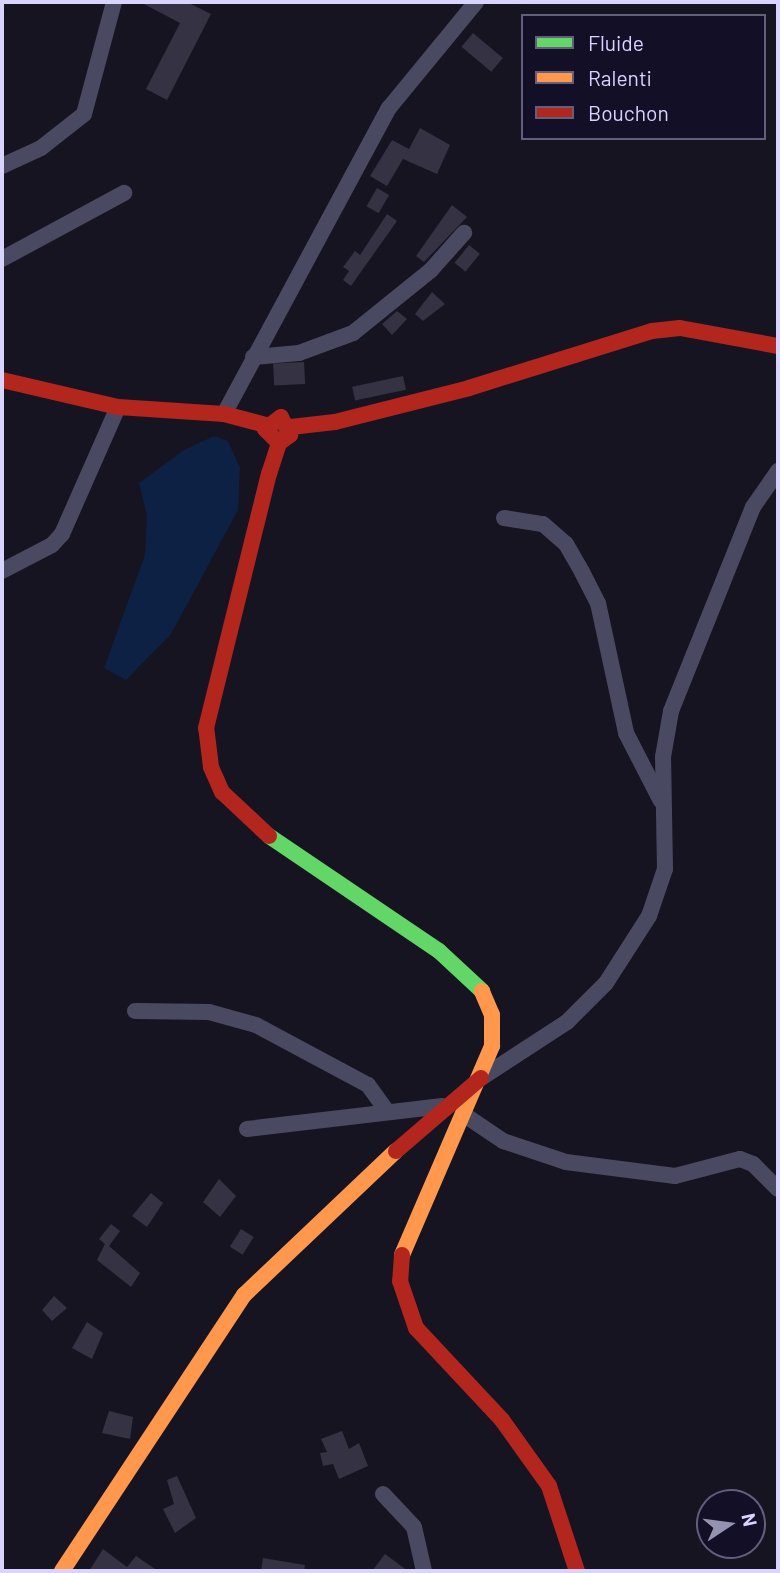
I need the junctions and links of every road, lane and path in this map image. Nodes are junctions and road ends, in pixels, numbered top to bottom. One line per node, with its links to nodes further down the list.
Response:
1 (114, 2): 3 (street)
2 (476, 2): 8 (street)
3 (2, 166)
4 (124, 194): 6 (street)
5 (464, 233): 8 (street)
6 (2, 259)
7 (778, 346): 13 (main road)
8 (253, 357): 11 (street)
9 (2, 380): 10 (main road)
10 (118, 407): 11 (main road); 17 (street)
11 (224, 414): 12 (main road)
12 (266, 425): 13 (main road); 14 (main road)
13 (291, 427): 14 (main road)
14 (279, 443): 20 (main road)
15 (778, 471): 18 (street)
16 (504, 518): 18 (street)
17 (2, 571)
18 (663, 803): 20 (street)
19 (135, 1011): 22 (street)
20 (481, 1078): 21 (main road); 23 (main road)
21 (443, 1107): 22 (street); 27 (main road)
22 (386, 1110): 24 (street)
23 (466, 1116): 25 (street); 29 (main road)
24 (247, 1129)
25 (778, 1189)
26 (383, 1494): 28 (street)
27 (62, 1571)
28 (424, 1571)
29 (577, 1571)

